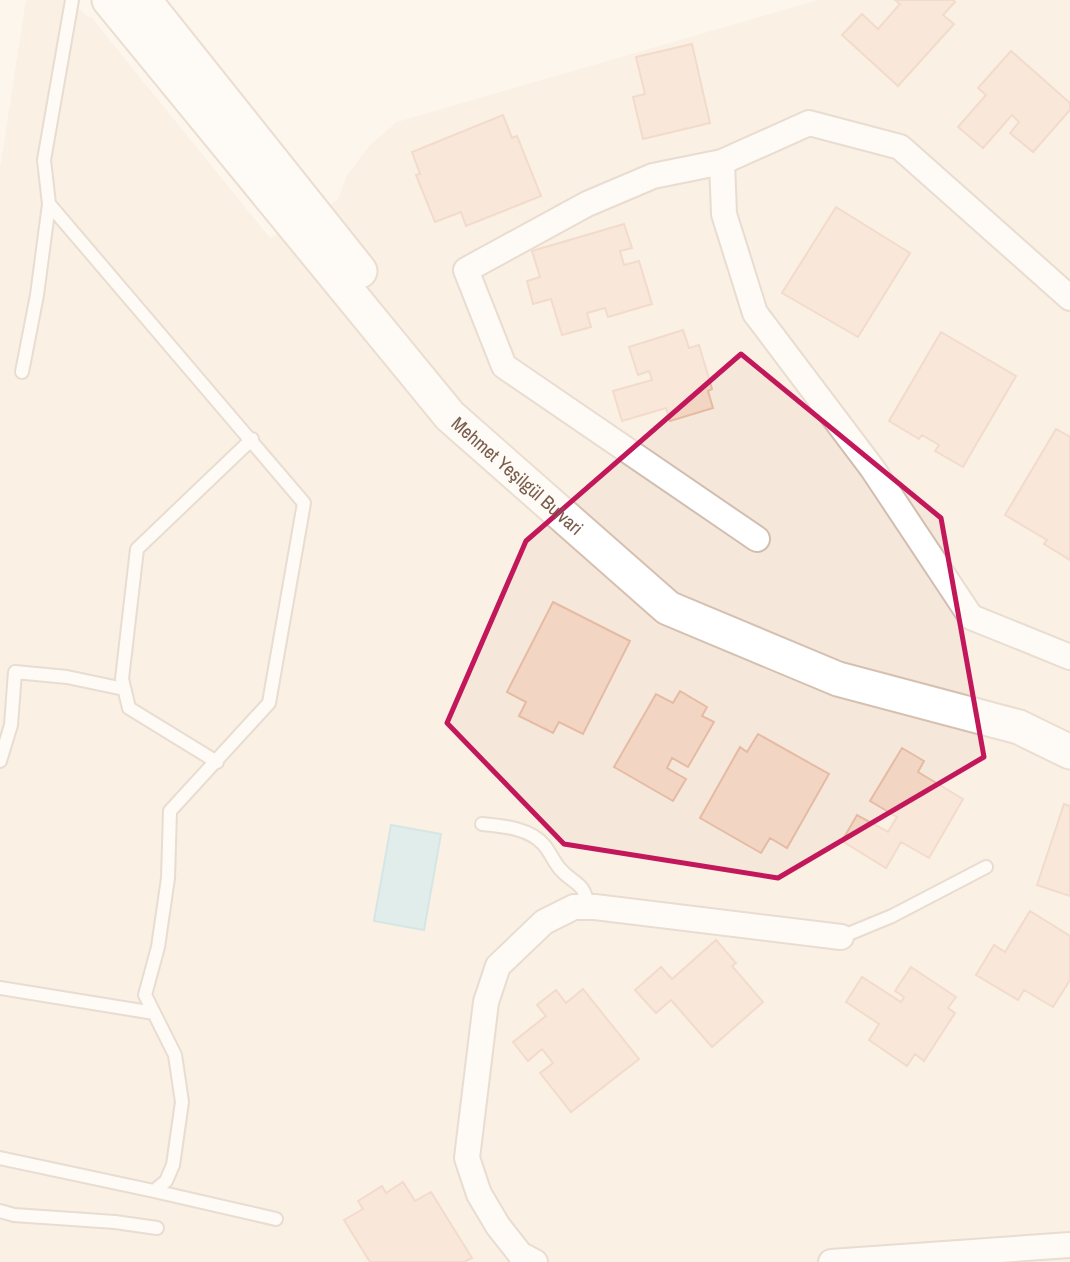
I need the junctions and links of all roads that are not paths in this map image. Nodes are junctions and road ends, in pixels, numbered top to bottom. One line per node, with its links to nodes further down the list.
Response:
1 (72, 0): 5 (lane)
2 (109, 0): 13 (main road, Mehmet Yeşilgül Bulvari)
3 (144, 0): 12 (main road, Mehmet Yeşilgül Bulvari)
4 (722, 162): 6 (street); 9 (street); 10 (street)
5 (49, 204): 7 (lane); 8 (lane)
6 (1070, 298)
7 (22, 372)
8 (252, 439): 11 (lane); 15 (lane)
9 (757, 539)
10 (1070, 657)
11 (124, 689): 14 (lane); 15 (lane)
12 (1070, 726)
13 (1070, 752)
14 (0, 761)
15 (216, 762): 21 (lane)
16 (482, 824): 18 (lane)
17 (986, 867): 19 (lane)
18 (588, 907): 19 (street); 28 (street)
19 (841, 937)
20 (0, 988): 21 (lane)
21 (154, 1013): 23 (lane)
22 (0, 1158): 23 (lane)
23 (154, 1191): 25 (lane)
24 (0, 1211): 26 (lane)
25 (276, 1219)
26 (157, 1228)
27 (1070, 1245): 29 (street)
28 (535, 1262)
29 (831, 1262)

